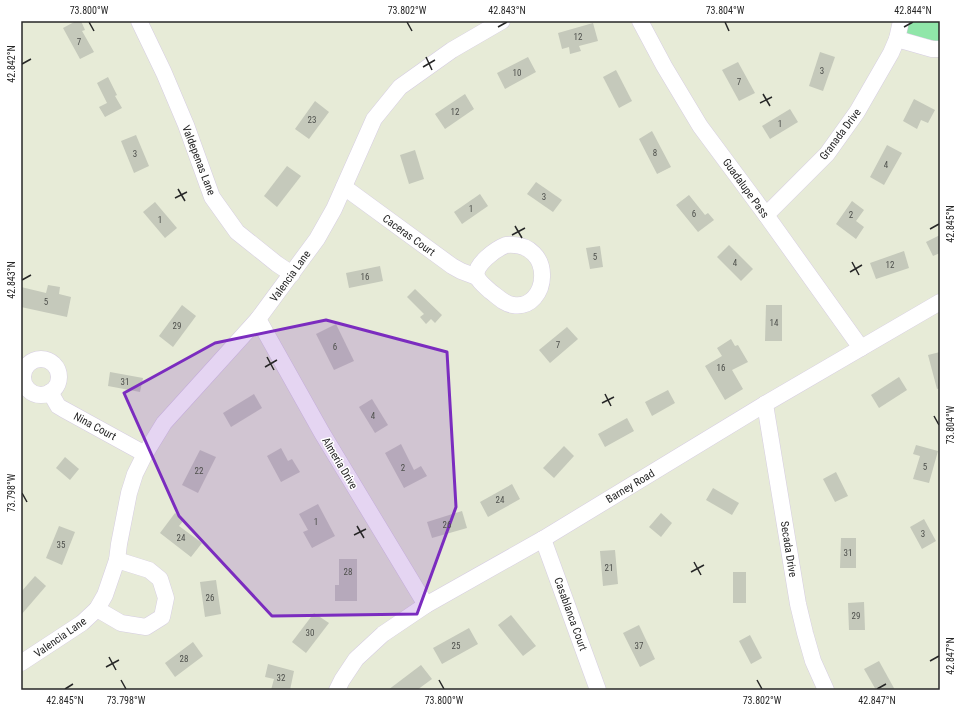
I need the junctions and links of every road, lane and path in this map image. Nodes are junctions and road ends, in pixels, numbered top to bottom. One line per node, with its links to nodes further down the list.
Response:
1 (139, 21): 9 (street, Valdepenas Lane)
2 (502, 21): 7 (street, Valencia Lane)
3 (640, 21): 8 (street, Guadalupe Pass)
4 (900, 21): 5 (street, Granada Drive)
5 (897, 40): 6 (street); 8 (street, Granada Drive)
6 (940, 49)
7 (344, 187): 9 (street, Valencia Lane); 10 (street, Caceras Court)
8 (766, 215): 13 (street, Guadalupe Pass)
9 (292, 274): 12 (street, Valencia Lane)
10 (477, 276)
11 (940, 302): 13 (street, Barney Road)
12 (258, 319): 16 (street, Valencia Lane); 19 (street, Almeria Drive)
13 (861, 348): 15 (street, Barney Road)
14 (50, 392): 16 (street, Nina Court)
15 (765, 404): 17 (street, Barney Road); 24 (street, Secada Drive)
16 (145, 454): 18 (street, Valencia Lane)
17 (543, 539): 19 (street, Barney Road); 23 (street, Casablanca Court)
18 (117, 560): 20 (street, Valencia Lane); 20 (street, Valencia Lane)
19 (426, 605): 22 (street, Barney Road)
20 (97, 609): 21 (street, Valencia Lane)
21 (21, 663)
22 (337, 690)
23 (598, 690)
24 (826, 690)

